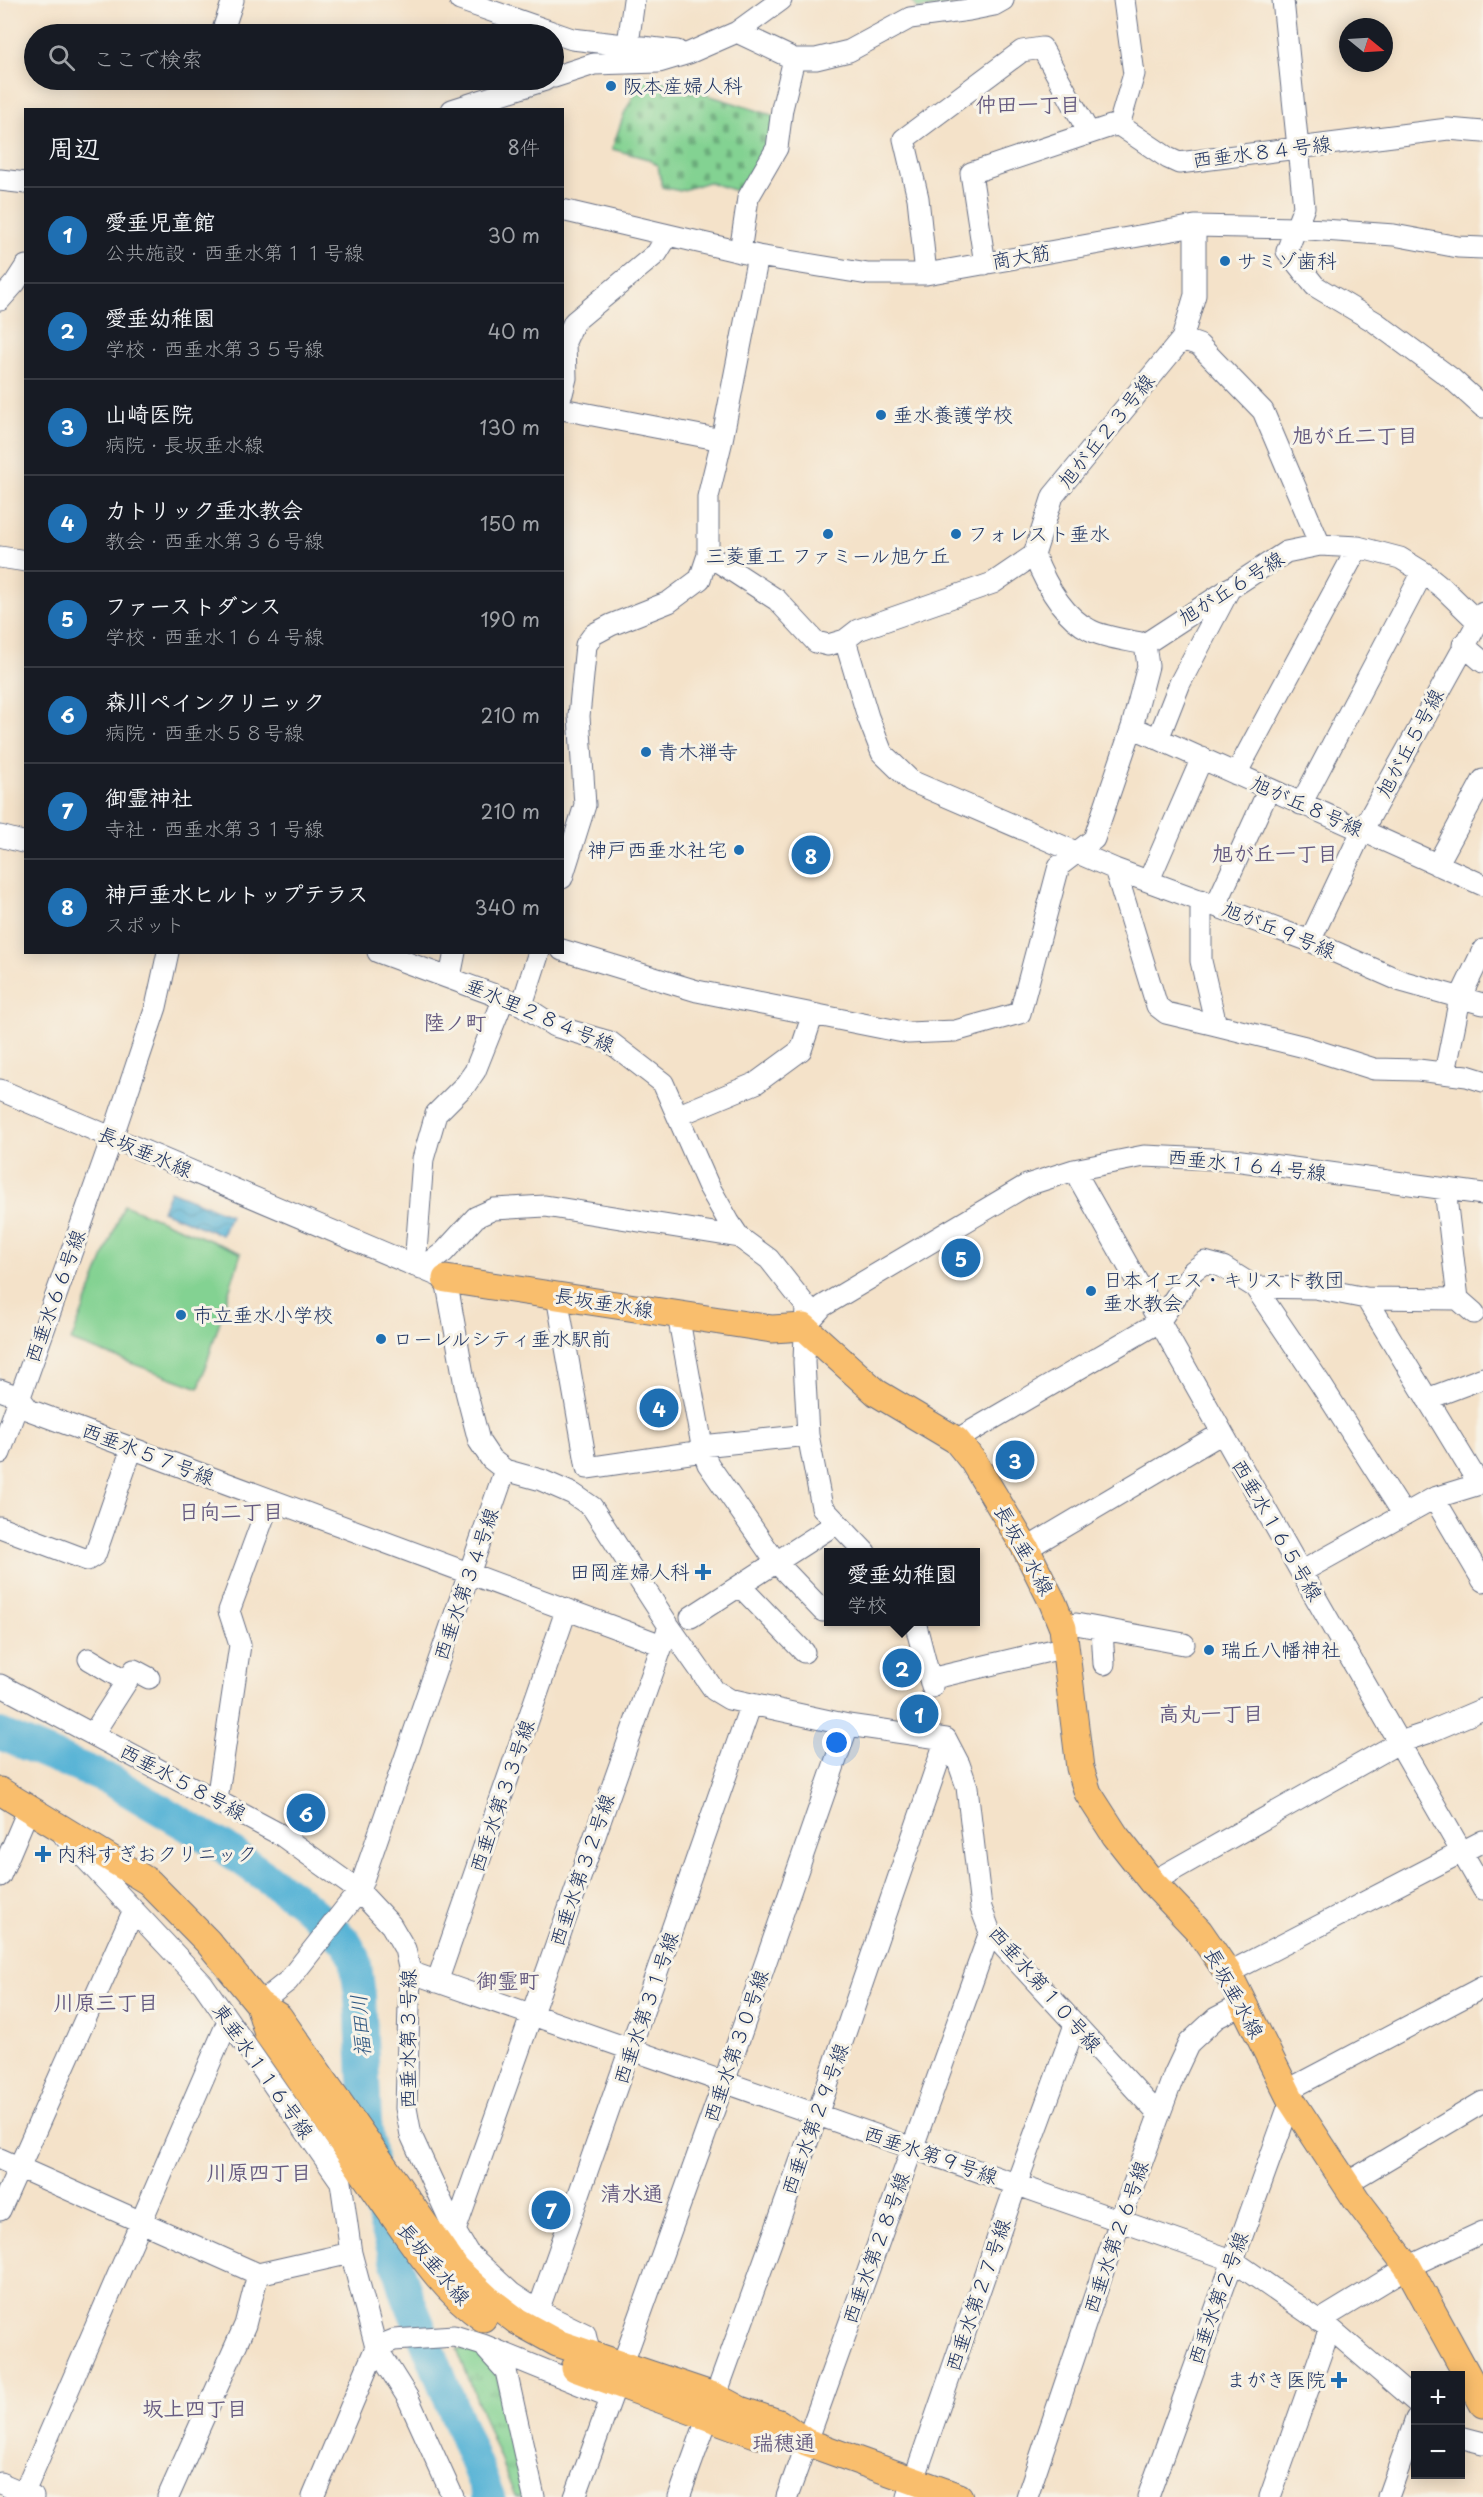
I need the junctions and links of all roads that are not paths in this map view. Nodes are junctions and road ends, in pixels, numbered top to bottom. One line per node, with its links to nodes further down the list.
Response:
1 (233, 0): 8 (street)
2 (460, 0): 9 (street)
3 (634, 0): 12 (street)
4 (781, 0): 10 (street)
5 (1003, 0): 14 (street)
6 (1124, 0): 18 (street)
7 (1283, 0): 21 (street)
8 (225, 24)
9 (529, 24)
10 (737, 32): 13 (street); 14 (street)
11 (564, 36): 12 (street)
12 (628, 44): 13 (street)
13 (689, 52): 15 (street)
14 (794, 59): 29 (street)
15 (564, 74)
16 (514, 90): 17 (street)
17 (459, 108)
18 (1119, 124): 20 (street); 21 (street, 西垂水８４号線)
19 (1483, 132): 21 (street, 西垂水８４号線)
20 (1089, 134): 30 (street); 32 (street)
21 (1298, 148): 26 (street)
22 (0, 180): 23 (street)
23 (24, 183)
24 (564, 210): 27 (street, 商大筋)
25 (1195, 226): 26 (street, 商大筋); 30 (street, 商大筋); 34 (street)
26 (1295, 228): 28 (street, 商大筋); 36 (street)
27 (668, 235): 29 (street, 商大筋); 35 (street)
28 (1483, 248)
29 (749, 254): 32 (street, 商大筋); 38 (street)
30 (985, 264): 32 (street, 商大筋)
31 (24, 269): 33 (street)
32 (926, 274)
33 (0, 300)
34 (1182, 339): 39 (street); 42 (street, 旭が丘２３号線)
35 (564, 386)
36 (1483, 406)
37 (564, 409): 38 (street)
38 (722, 440): 41 (street)
39 (1320, 544): 40 (street, 旭が丘６号線); 46 (street, 旭が丘６号線)
40 (1358, 547): 45 (street, 旭が丘６号線); 56 (street)
41 (708, 555): 48 (street); 52 (street)
42 (1034, 555): 48 (street); 49 (street)
43 (0, 557): 44 (street)
44 (24, 561)
45 (1423, 572): 47 (street, 旭が丘６号線); 59 (street)
46 (1231, 586): 49 (street, 旭が丘６号線); 54 (street)
47 (1480, 617): 50 (street, 旭が丘５号線)
48 (845, 640): 63 (street, 旭が丘９号線)
49 (1145, 644): 53 (street)
50 (1463, 645): 51 (street); 60 (street, 旭が丘５号線)
51 (1483, 662)
52 (571, 716): 66 (street)
53 (1132, 727): 54 (street, 旭が丘８号線); 63 (street)
54 (1158, 739): 55 (street, 旭が丘８号線)
55 (1202, 758): 56 (street, 旭が丘８号線); 67 (street)
56 (1236, 774): 58 (street, 旭が丘８号線)
57 (1483, 780): 64 (street)
58 (1269, 789): 59 (street, 旭が丘８号線); 69 (street)
59 (1301, 804): 60 (street, 旭が丘８号線)
60 (1362, 831): 64 (street, 旭が丘８号線); 70 (street, 旭が丘５号線)
61 (0, 836): 62 (street)
62 (24, 842)
63 (1075, 852): 65 (street, 旭が丘９号線); 81 (street)
64 (1437, 865): 68 (street, 旭が丘８号線)
65 (1115, 869): 67 (street, 旭が丘９号線); 82 (street)
66 (564, 872)
67 (1149, 879): 69 (street, 旭が丘９号線)
68 (1483, 885)
69 (1208, 902): 70 (street, 旭が丘９号線); 82 (street)
70 (1310, 941): 78 (street, 旭が丘９号線)
71 (1483, 950): 78 (street)
72 (564, 951): 81 (street)
73 (168, 954): 87 (street, 西垂水６６号線)
74 (384, 954): 77 (street, 垂水里２８４号線)
75 (455, 954): 77 (street)
76 (538, 954): 79 (street)
77 (450, 977): 79 (street, 垂水里２８４号線)
78 (1460, 998): 80 (street, 旭が丘９号線); 83 (street)
79 (513, 1001): 86 (street, 垂水里２８４号線); 92 (street)
80 (1483, 1004)
81 (813, 1014): 86 (street)
82 (1216, 1025): 83 (street)
83 (1444, 1073): 84 (street)
84 (1483, 1081)
85 (0, 1090): 87 (street, 長坂垂水線)
86 (679, 1115): 91 (street, 垂水里２８４号線)
87 (112, 1138): 92 (street, 長坂垂水線); 101 (street, 西垂水６６号線)
88 (1074, 1170): 89 (street, 西垂水１６４号線); 98 (street, 西垂水１６５号線); 99 (street, 西垂水１６４号線)
89 (1444, 1189): 90 (street, 西垂水１６４号線); 96 (street)
90 (1483, 1194)
91 (739, 1237): 92 (street); 99 (street)
92 (418, 1268): 93 (street, 長坂垂水線)
93 (446, 1279): 95 (main road, 長坂垂水線); 109 (street)
94 (1255, 1287): 96 (street); 98 (street); 113 (street)
95 (557, 1296): 97 (main road, 長坂垂水線); 107 (street)
96 (1366, 1298): 102 (street)
97 (678, 1314): 99 (main road, 長坂垂水線); 107 (street)
98 (1159, 1322): 103 (street, 西垂水１６５号線); 105 (street)
99 (804, 1327): 104 (street); 105 (main road, 長坂垂水線)
100 (1483, 1378): 102 (street)
101 (9, 1393): 106 (street, 西垂水５７号線); 108 (street, 西垂水６６号線)
102 (1427, 1399): 110 (street)
103 (1222, 1433): 117 (street); 119 (street, 西垂水１６５号線)
104 (808, 1435): 107 (street); 114 (street)
105 (956, 1440): 117 (main road, 長坂垂水線)
106 (132, 1448): 112 (street, 西垂水５７号線); 115 (street)
107 (703, 1448): 118 (street)
108 (0, 1454)
109 (505, 1470): 120 (street, 西垂水第３４号線); 128 (street)
110 (1481, 1483): 111 (street)
111 (1434, 1498): 113 (street); 121 (street)
112 (270, 1500): 120 (street, 西垂水５７号線); 144 (street)
113 (1404, 1515): 119 (street)
114 (837, 1523): 116 (street); 118 (street)
115 (0, 1527)
116 (861, 1548)
117 (1026, 1549): 129 (main road, 長坂垂水線)
118 (776, 1563): 122 (street); 124 (street)
119 (1301, 1572): 142 (street, 西垂水１６５号線)
120 (470, 1575): 123 (street, 西垂水５７号線); 151 (street, 西垂水第３４号線)
121 (1483, 1581)
122 (740, 1586): 125 (street); 131 (street)
123 (566, 1611): 128 (street, 西垂水５７号線); 156 (street, 西垂水第３３号線)
124 (823, 1611)
125 (692, 1617)
126 (916, 1626): 129 (street)
127 (1102, 1629): 129 (street); 130 (street); 133 (street)
128 (665, 1635): 137 (street); 160 (street, 西垂水第３２号線)
129 (1065, 1638): 149 (main road, 長坂垂水線)
130 (1184, 1644)
131 (804, 1652)
132 (89, 1659): 135 (street)
133 (1104, 1664)
134 (149, 1678): 135 (street)
135 (126, 1681): 140 (street)
136 (0, 1685): 140 (street, 西垂水５８号線)
137 (751, 1704): 139 (street); 163 (street, 西垂水第３１号線)
138 (1483, 1709): 142 (street)
139 (848, 1725): 141 (street); 164 (street, 西垂水第３０号線)
140 (93, 1734): 144 (street, 西垂水５８号線)
141 (946, 1739): 153 (street, 西垂水第１０号線); 167 (street, 西垂水第２９号線)
142 (1400, 1742): 147 (street, 西垂水１６５号線); 149 (street)
143 (0, 1791): 145 (main road, 長坂垂水線)
144 (218, 1800): 151 (street, 西垂水５８号線)
145 (39, 1815): 148 (street); 152 (street, 東垂水１１６号線); 158 (main road, 長坂垂水線)
146 (1483, 1841): 147 (street)
147 (1462, 1853): 150 (street, 西垂水１６５号線); 155 (street)
148 (0, 1876)
149 (1152, 1882): 155 (main road, 長坂垂水線)
150 (1483, 1889)
151 (356, 1895): 154 (street, 西垂水第３号線); 158 (street, 西垂水第３４号線)
152 (133, 1912): 161 (street, 東垂水１１６号線); 170 (street)
153 (990, 1932): 162 (street, 西垂水第１０号線); 169 (street, 西垂水第２８号線)
154 (410, 1972): 156 (street, 西垂水第９号線); 176 (street, 西垂水第３号線)
155 (1228, 1973): 159 (main road, 長坂垂水線)
156 (437, 1982): 160 (street, 西垂水第９号線)
157 (1483, 1987): 165 (street)
158 (259, 2004): 182 (main road, 長坂垂水線)
159 (1243, 2004): 165 (main road, 長坂垂水線); 168 (street, 西垂水第２６号線)
160 (532, 2014): 163 (street, 西垂水第９号線); 176 (street, 西垂水第３２号線)
161 (228, 2021): 175 (street); 178 (street, 東垂水１１６号線)
162 (1075, 2025): 168 (street, 西垂水第１０号線); 172 (street, 西垂水第２７号線)
163 (632, 2049): 164 (street, 西垂水第９号線); 183 (street, 西垂水第３１号線)
164 (724, 2082): 167 (street, 西垂水第９号線); 188 (street, 西垂水第３０号線)
165 (1288, 2096): 171 (main road, 長坂垂水線); 179 (street, 西垂水第２号線)
166 (1483, 2102): 171 (street)
167 (817, 2115): 169 (street, 西垂水第９号線); 191 (street, 西垂水第２９号線)
168 (1159, 2115): 174 (street, 西垂水第２６号線)
169 (912, 2148): 172 (street, 西垂水第９号線); 194 (street, 西垂水第２８号線)
170 (10, 2163): 173 (street); 175 (street)
171 (1347, 2183): 180 (main road, 長坂垂水線)
172 (1016, 2185): 174 (street, 西垂水第９号線); 197 (street, 西垂水第２７号線)
173 (0, 2210)
174 (1120, 2221): 179 (street, 西垂水第９号線); 207 (street, 西垂水第２６号線)
175 (141, 2222): 181 (street); 198 (street)
176 (455, 2231): 183 (street, 西垂水第３号線)
177 (1483, 2232): 180 (street)
178 (351, 2253): 181 (street); 185 (street, 東垂水１１６号線)
179 (1232, 2260): 184 (street, 西垂水第９号線); 208 (street, 西垂水第２号線)
180 (1408, 2267): 184 (street); 190 (main road, 長坂垂水線)
181 (258, 2274): 199 (street)
182 (453, 2279): 187 (main road, 長坂垂水線); 188 (main road, 長坂垂水線)
183 (538, 2311): 187 (street, 西垂水第３号線)
184 (1324, 2324): 189 (street, 西垂水第９号線); 209 (street)
185 (385, 2344): 186 (street); 200 (street); 201 (street, 東垂水１１６号線)
186 (483, 2345): 188 (street); 202 (street)
187 (590, 2355): 188 (main road, 長坂垂水線)
188 (616, 2383): 191 (main road, 長坂垂水線); 203 (street, 西垂水第３０号線)
189 (1411, 2398)
190 (1483, 2404)
191 (710, 2406): 194 (main road, 長坂垂水線); 204 (street, 西垂水第２９号線)
192 (1414, 2425): 210 (street)
193 (1465, 2438): 195 (street)
194 (806, 2442): 197 (main road, 長坂垂水線); 205 (street, 西垂水第２８号線)
195 (1483, 2443)
196 (0, 2483): 198 (street)
197 (911, 2489): 206 (main road, 長坂垂水線)
198 (26, 2496)
199 (168, 2497)
200 (313, 2497)
201 (453, 2497)
202 (534, 2497)
203 (575, 2497)
204 (679, 2497)
205 (787, 2497)
206 (958, 2497)
207 (1027, 2497)
208 (1148, 2497)
209 (1270, 2497)
210 (1388, 2497)

